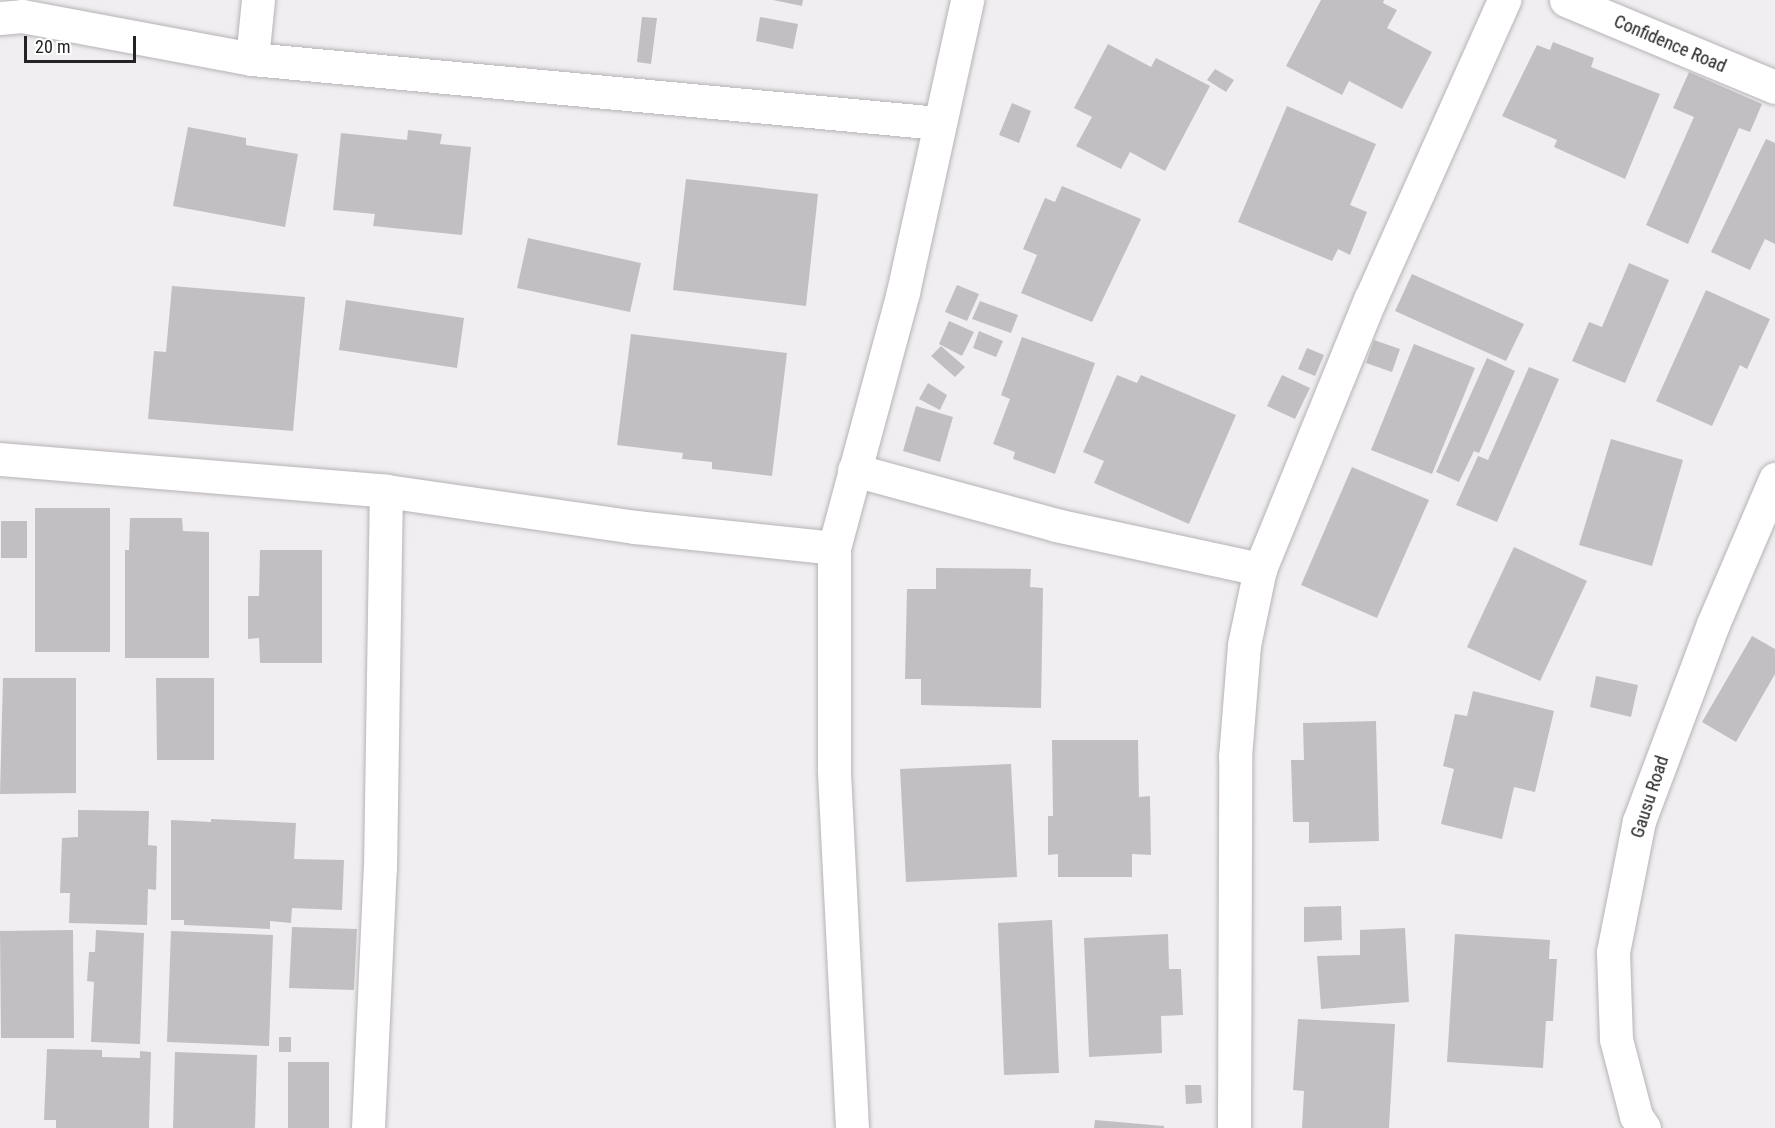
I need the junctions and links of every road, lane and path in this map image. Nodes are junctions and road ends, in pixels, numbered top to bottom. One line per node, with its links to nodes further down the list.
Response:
1 (258, 0): 6 (street)
2 (967, 0): 8 (street)
3 (1504, 0): 14 (street)
4 (1566, 0): 7 (street, Confidence Road)
5 (0, 18): 6 (street)
6 (252, 59): 8 (street)
7 (1775, 87)
8 (938, 123): 10 (street)
9 (0, 459): 12 (street)
10 (855, 470): 13 (street); 14 (street)
11 (1775, 479): 18 (street, Gausu Road)
12 (386, 491): 13 (street); 15 (street)
13 (834, 548): 16 (street)
14 (1260, 569): 17 (street)
15 (368, 1128)
16 (852, 1128)
17 (1234, 1128)
18 (1644, 1128)

